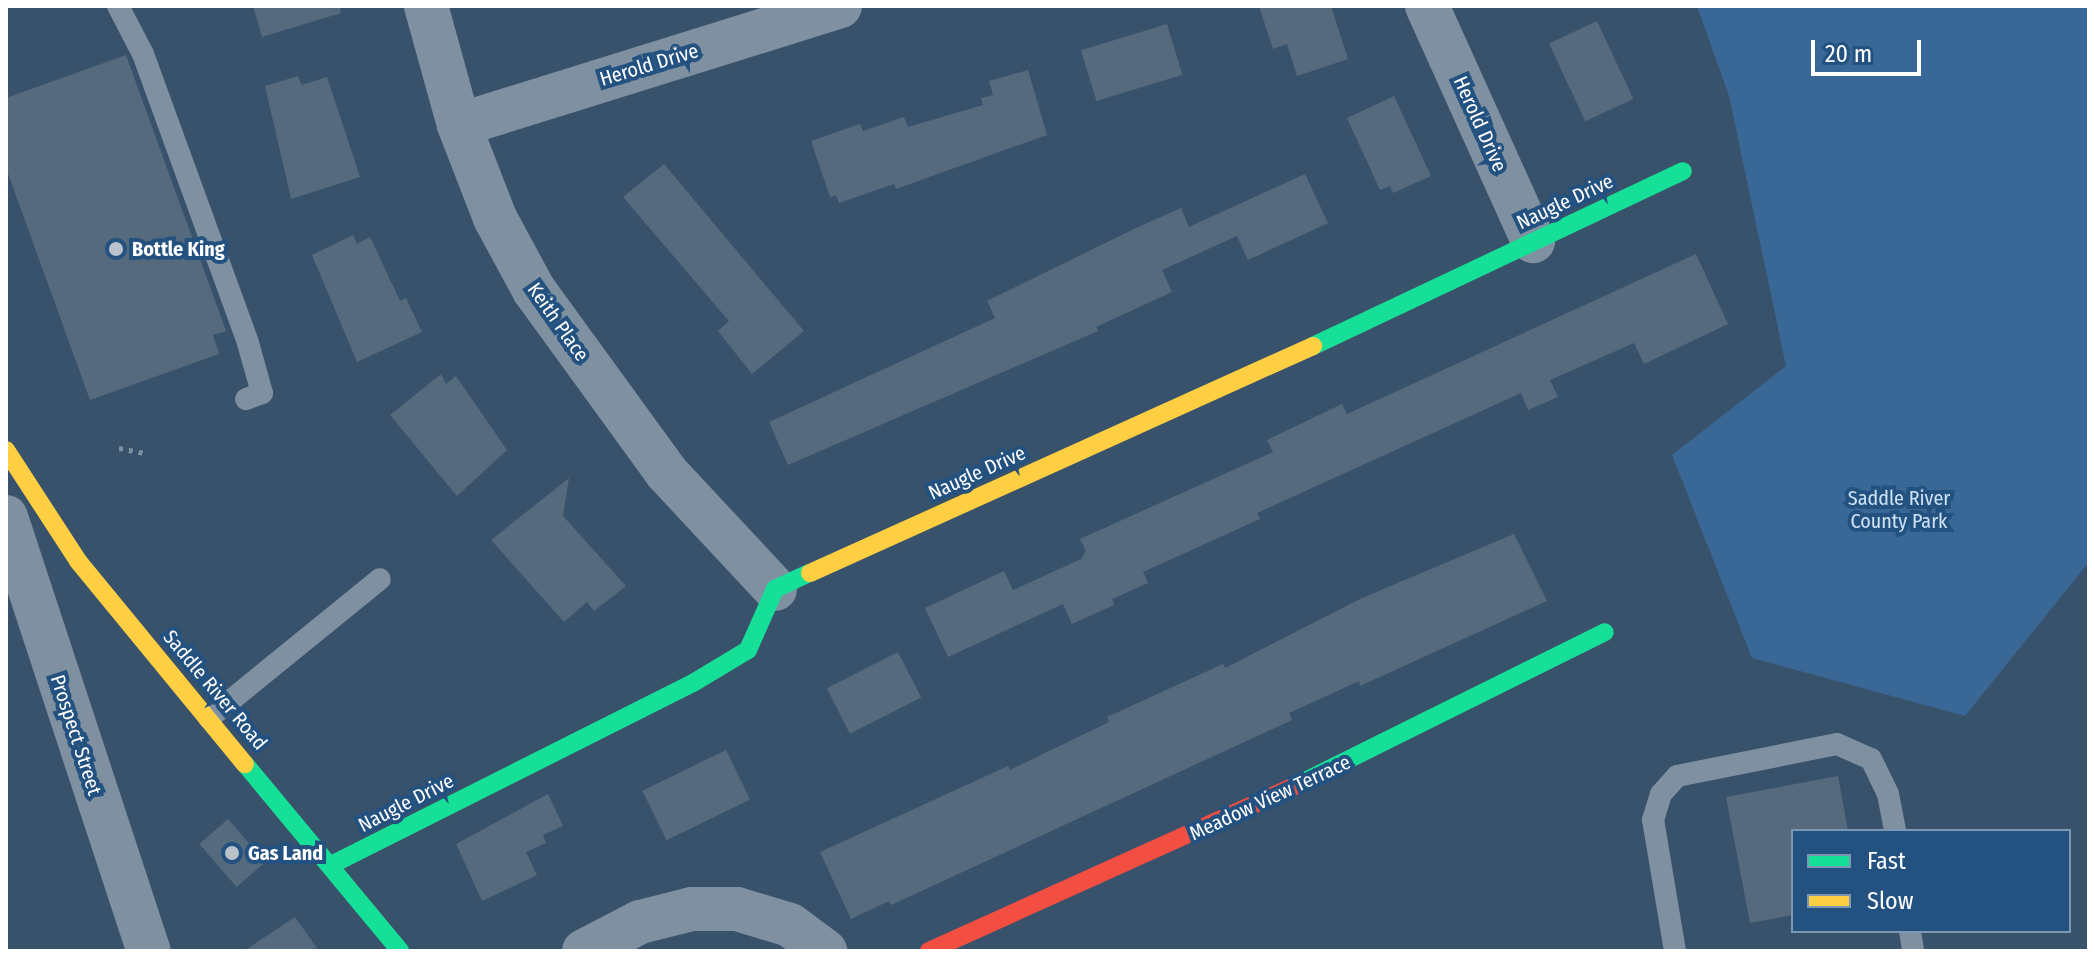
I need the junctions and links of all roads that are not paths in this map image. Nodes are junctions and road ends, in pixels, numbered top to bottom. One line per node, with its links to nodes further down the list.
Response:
1 (118, 6): 8 (lane)
2 (426, 6): 5 (street, Keith Place)
3 (840, 6): 5 (street, Herold Drive)
4 (1427, 6): 7 (street, Herold Drive)
5 (459, 125): 12 (street, Keith Place)
6 (1683, 171): 7 (street, Naugle Drive)
7 (1533, 241): 12 (street, Naugle Drive)
8 (246, 399)
9 (6, 450): 14 (street, Saddle River Road)
10 (6, 517): 17 (street, Prospect Street)
11 (380, 579): 14 (lane)
12 (775, 589): 16 (street, Naugle Drive)
13 (1605, 632): 21 (street, Meadow View Terrace)
14 (209, 718): 16 (street, Saddle River Road)
15 (1895, 829): 22 (lane)
16 (331, 865): 18 (street, Saddle River Road)
17 (149, 951)
18 (400, 951)
19 (584, 951): 20 (street)
20 (825, 951)
21 (929, 951)
22 (1675, 951)

